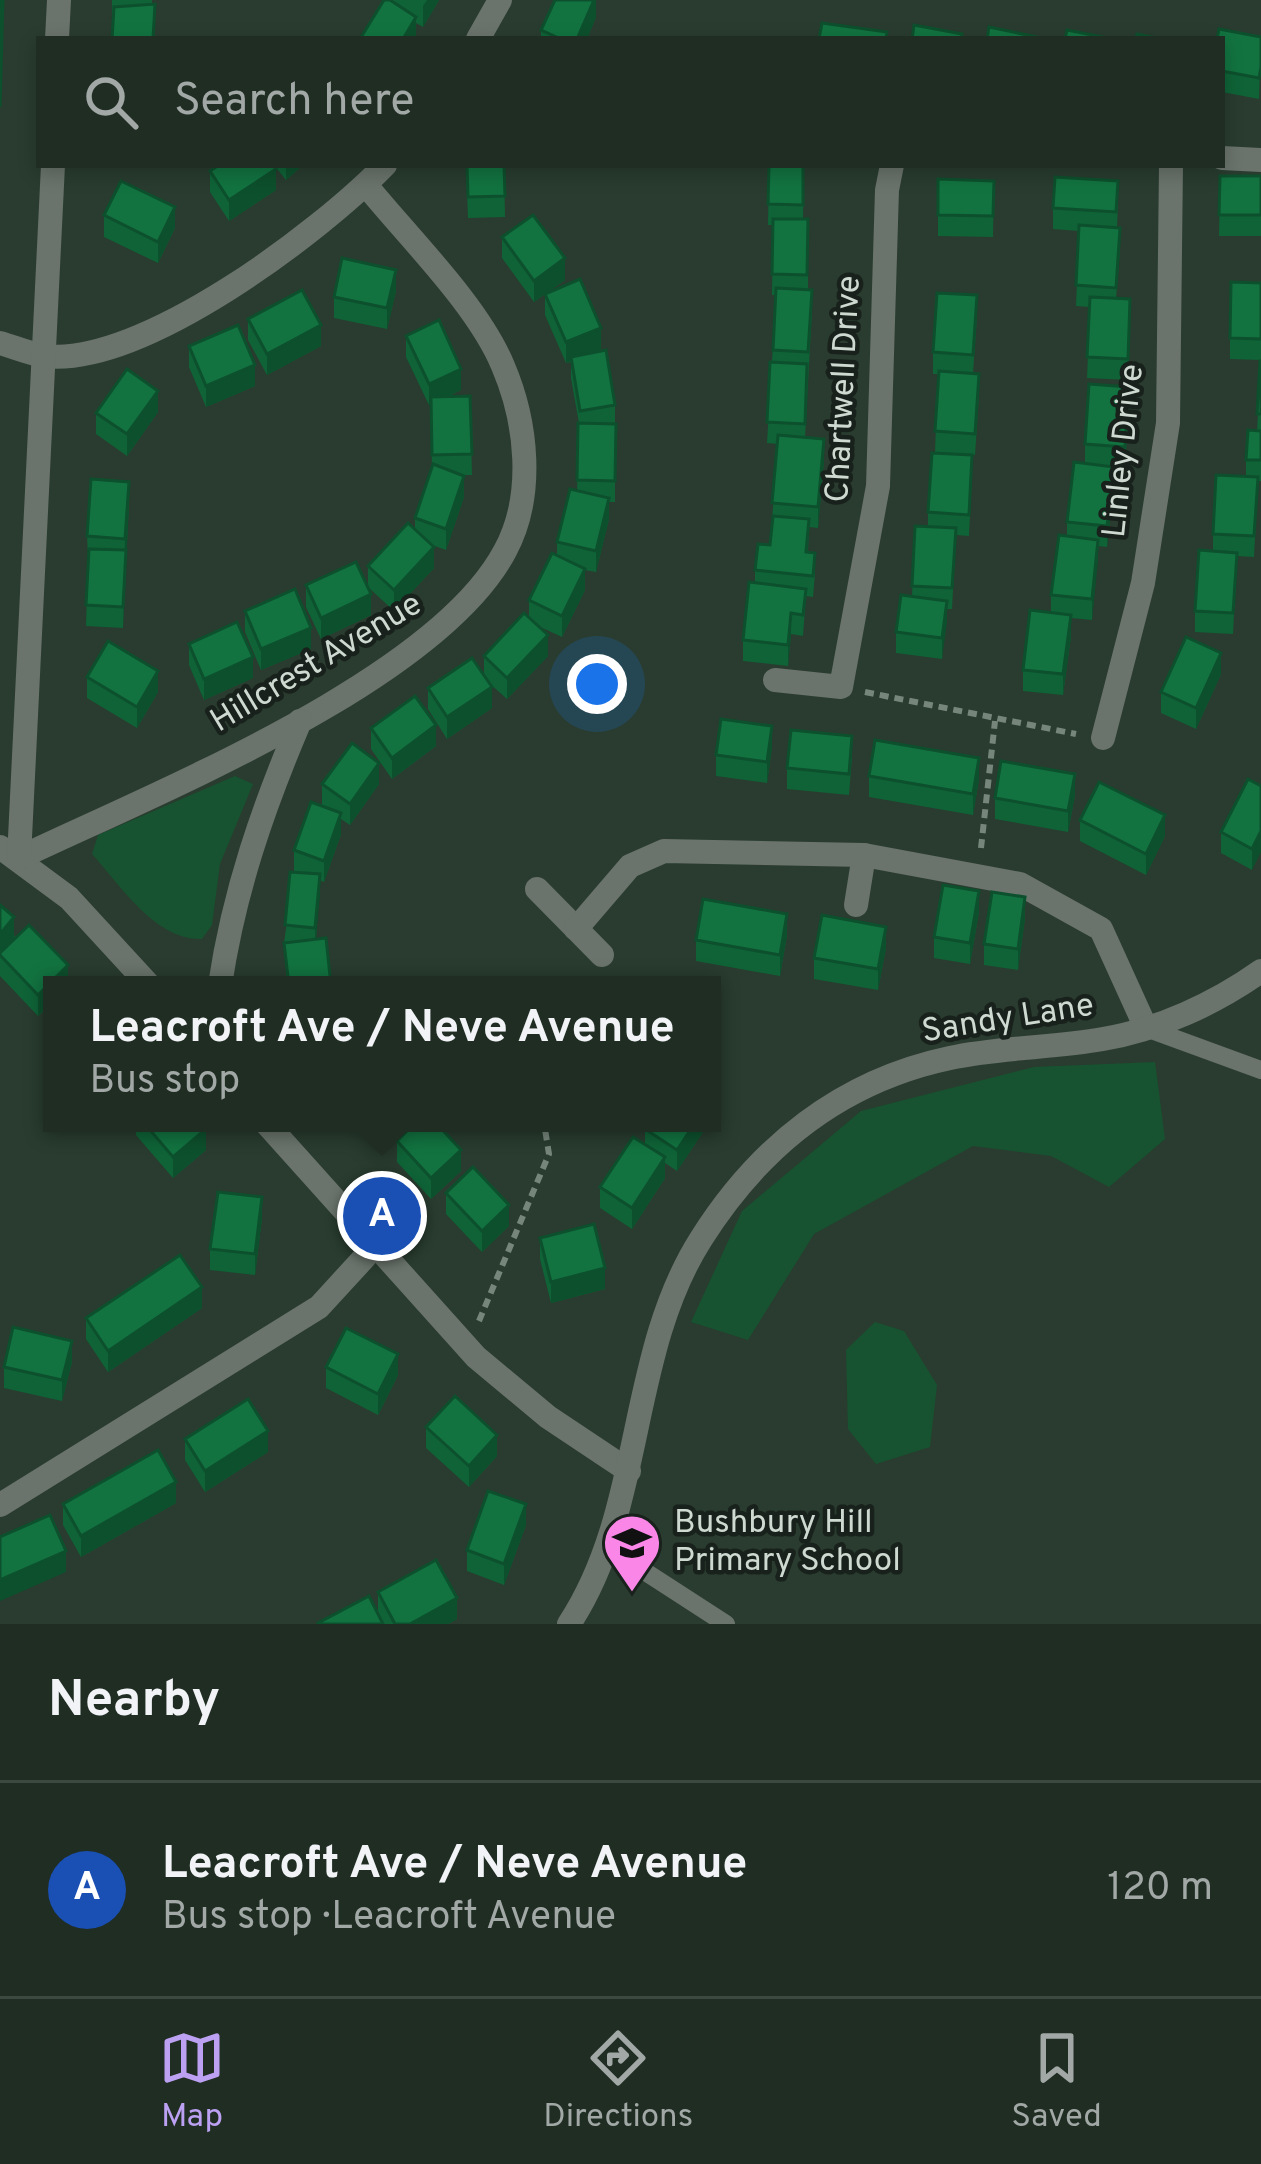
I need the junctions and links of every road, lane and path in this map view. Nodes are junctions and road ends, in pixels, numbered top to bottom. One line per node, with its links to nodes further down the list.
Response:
1 (58, 0): 3 (street)
2 (500, 0): 4 (street)
3 (57, 36)
4 (480, 36)
5 (1225, 158): 6 (street)
6 (1261, 160)
7 (53, 168): 13 (street)
8 (382, 168): 11 (street)
9 (891, 168): 15 (street, Chartwell Drive)
10 (1171, 168): 18 (street, Linley Drive)
11 (366, 185): 13 (street); 16 (street, Hillcrest Avenue)
12 (0, 343): 13 (street)
13 (47, 356): 20 (street)
14 (775, 680): 15 (street)
15 (841, 687): 17 (path)
16 (300, 721): 20 (street, Hillcrest Avenue); 28 (street)
17 (995, 721): 18 (path); 19 (path)
18 (1103, 738)
19 (985, 814)
20 (10, 852): 27 (street)
21 (864, 855): 23 (street); 24 (street); 29 (street)
22 (537, 889): 24 (street)
23 (856, 905)
24 (576, 928): 25 (street)
25 (602, 955)
26 (1261, 971): 29 (street, Sandy Lane)
27 (141, 976)
28 (221, 976)
29 (1146, 1028): 30 (lane); 35 (street, Sandy Lane)
30 (1261, 1070)
31 (274, 1132): 33 (street)
32 (545, 1132): 34 (path)
33 (374, 1247): 34 (street); 36 (street)
34 (467, 1348): 35 (street)
35 (629, 1471): 37 (street, Sandy Lane)
36 (4, 1496)
37 (607, 1547): 38 (street, Sandy Lane); 39 (lane)
38 (568, 1624)
39 (726, 1624)

